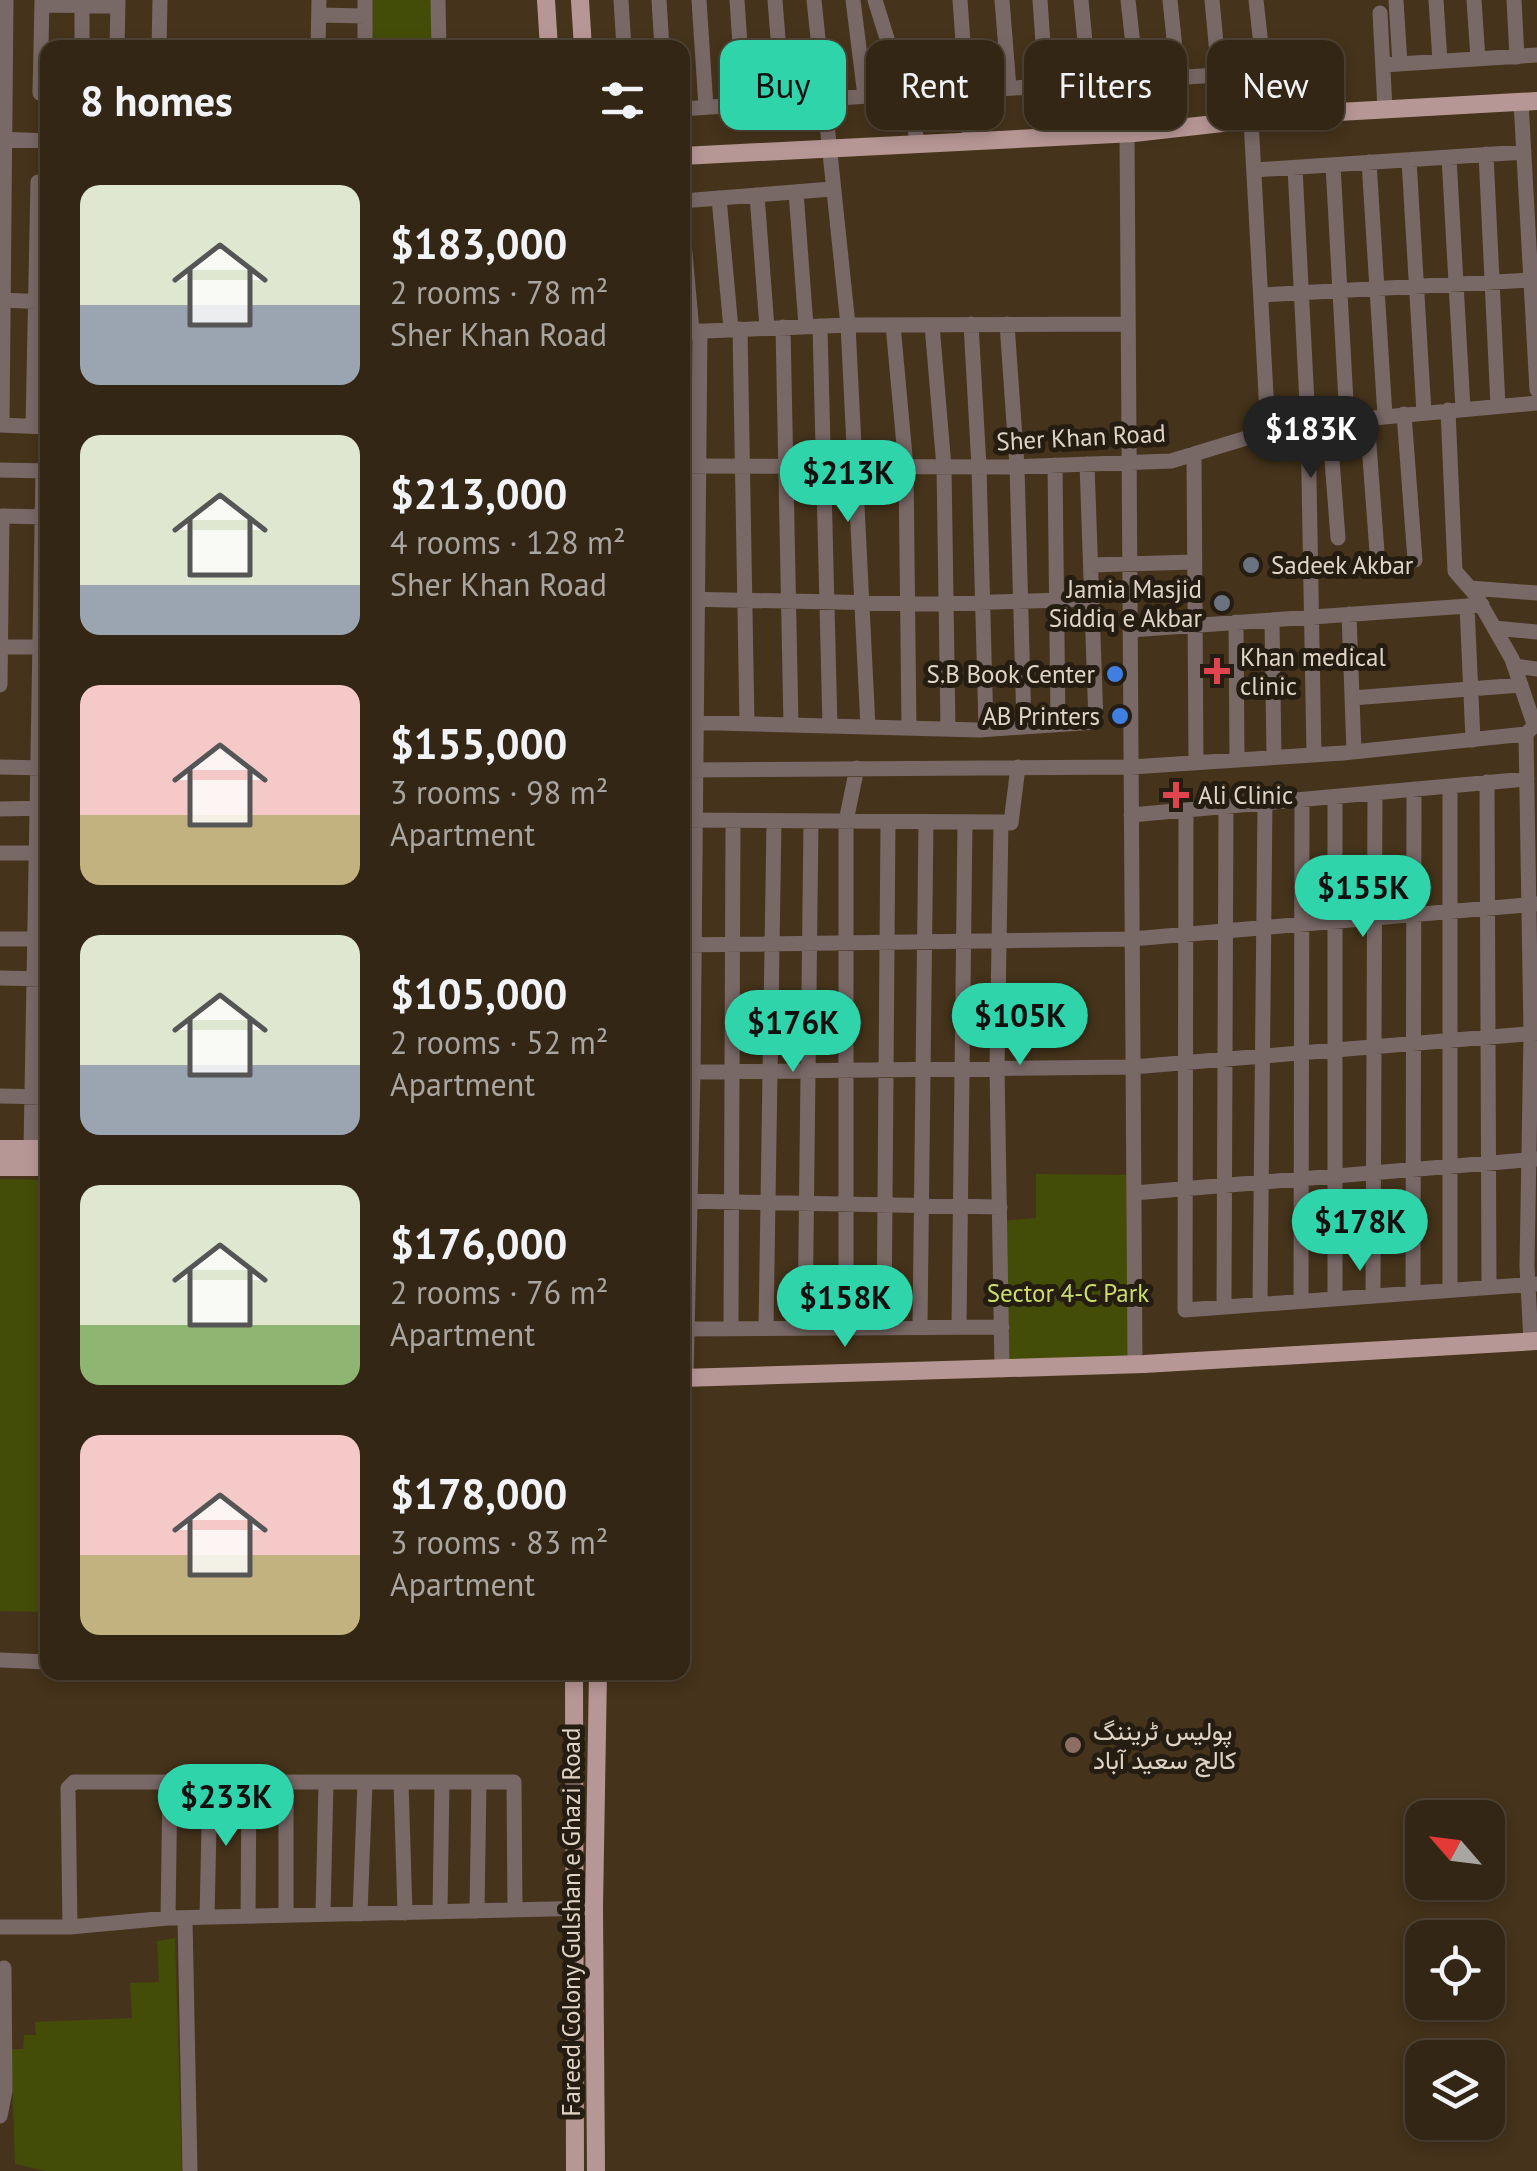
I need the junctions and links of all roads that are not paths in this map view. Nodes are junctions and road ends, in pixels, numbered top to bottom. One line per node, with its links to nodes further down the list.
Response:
1 (6, 0): 63 (street)
2 (160, 0): 35 (street)
3 (438, 0): 38 (street)
4 (546, 0): 39 (main road)
5 (580, 0): 40 (main road)
6 (621, 0): 41 (street)
7 (658, 0): 42 (street)
8 (699, 0): 69 (street)
9 (737, 0): 43 (street)
10 (776, 0): 44 (street)
11 (814, 0): 45 (street)
12 (853, 0): 65 (street)
13 (875, 0): 46 (street)
14 (960, 0): 47 (street)
15 (1002, 0): 62 (street)
16 (1040, 0): 48 (street)
17 (1082, 0): 49 (street)
18 (1128, 0): 50 (street)
19 (1170, 0): 51 (street)
20 (1212, 0): 52 (street)
21 (1256, 0): 53 (street)
22 (1396, 0): 58 (street)
23 (1436, 0): 57 (street)
24 (1474, 0): 56 (street)
25 (1514, 0): 54 (street)
26 (42, 3): 27 (street); 32 (street)
27 (82, 3): 28 (street); 33 (street)
28 (118, 3): 34 (street)
29 (319, 8): 30 (street); 36 (street)
30 (365, 8): 37 (street)
31 (1380, 13): 59 (street)
32 (43, 40)
33 (82, 40)
34 (118, 40)
35 (159, 40)
36 (318, 40)
37 (365, 40)
38 (439, 40)
39 (548, 40)
40 (582, 40)
41 (624, 40)
42 (661, 40)
43 (740, 40)
44 (779, 40)
45 (818, 40)
46 (888, 40)
47 (963, 40)
48 (1043, 40)
49 (1085, 40)
50 (1131, 40)
51 (1174, 40)
52 (1216, 40)
53 (1260, 40)
54 (1517, 56): 55 (street); 56 (street)
55 (1537, 56)
56 (1478, 59): 57 (street)
57 (1440, 61): 58 (street)
58 (1400, 64): 59 (street)
59 (1382, 65): 71 (street)
60 (1024, 87): 62 (street)
61 (1004, 88): 62 (street)
62 (1009, 88)
63 (5, 92): 64 (street); 80 (street)
64 (40, 93)
65 (865, 96): 66 (street)
66 (846, 97)
67 (1529, 101): 71 (main road); 85 (street)
68 (720, 106): 69 (street)
69 (706, 107): 70 (street)
70 (690, 108)
71 (1385, 110): 72 (main road)
72 (1344, 113)
73 (1207, 124): 79 (main road)
74 (826, 130): 84 (street)
75 (915, 130): 83 (street)
76 (969, 130): 82 (street)
77 (1130, 130): 79 (street)
78 (1259, 130): 93 (street)
79 (1130, 133): 82 (main road); 115 (street)
80 (2, 139): 81 (street); 94 (street)
81 (40, 140)
82 (970, 140): 83 (main road)
83 (917, 143): 84 (main road)
84 (828, 147): 87 (main road); 96 (street)
85 (1524, 152): 86 (street); 101 (street)
86 (1486, 154): 88 (street); 102 (street)
87 (690, 156)
88 (1449, 157): 89 (street); 103 (street)
89 (1408, 160): 90 (street); 104 (street)
90 (1369, 162): 91 (street); 105 (street)
91 (1333, 165): 92 (street); 106 (street)
92 (1294, 168): 93 (street); 107 (street)
93 (1254, 170): 108 (street)
94 (4, 182): 95 (street); 109 (street)
95 (40, 182)
96 (832, 189): 97 (street); 116 (street)
97 (796, 192): 98 (street); 117 (street)
98 (757, 195): 99 (street); 118 (street)
99 (720, 198): 100 (street); 119 (street)
100 (690, 200)
101 (1531, 280): 102 (street); 121 (street)
102 (1492, 282): 103 (street); 123 (street)
103 (1456, 284): 104 (street); 124 (street)
104 (1416, 286): 105 (street); 125 (street)
105 (1377, 288): 106 (street); 127 (street)
106 (1340, 290): 107 (street); 129 (street)
107 (1301, 293): 108 (street); 131 (street)
108 (1261, 295): 134 (street)
109 (2, 300): 110 (street); 132 (street)
110 (40, 302)
111 (893, 324): 112 (street); 116 (street); 144 (street)
112 (932, 324): 113 (street); 146 (street)
113 (970, 324): 114 (street); 147 (street)
114 (1008, 324): 115 (street); 145 (street)
115 (1128, 324): 136 (street)
116 (848, 325): 117 (street); 143 (street)
117 (813, 326): 118 (street); 142 (street)
118 (775, 327): 119 (street); 141 (street)
119 (735, 329): 120 (street); 140 (street)
120 (691, 331): 139 (street)
121 (1537, 390)
122 (1537, 403): 123 (street, Sher Khan Road)
123 (1498, 406): 124 (street, Sher Khan Road)
124 (1456, 410): 125 (street, Sher Khan Road); 158 (street)
125 (1424, 412): 126 (street, Sher Khan Road)
126 (1404, 414): 127 (street, Sher Khan Road); 153 (street)
127 (1385, 416): 128 (street, Sher Khan Road)
128 (1367, 418): 129 (street, Sher Khan Road); 152 (street)
129 (1347, 420): 130 (street, Sher Khan Road)
130 (1329, 422): 131 (street, Sher Khan Road); 151 (street)
131 (1308, 423): 134 (street, Sher Khan Road); 173 (street)
132 (1, 425): 133 (street)
133 (40, 427)
134 (1268, 431): 135 (street, Sher Khan Road)
135 (1194, 454): 136 (street, Sher Khan Road); 154 (street)
136 (1129, 462): 137 (street, Sher Khan Road); 155 (street)
137 (1087, 464): 138 (street, Sher Khan Road); 156 (street)
138 (1055, 465): 145 (street, Sher Khan Road); 163 (street)
139 (691, 466): 140 (street, Sher Khan Road); 160 (street)
140 (742, 466): 141 (street, Sher Khan Road); 162 (street)
141 (786, 466): 142 (street, Sher Khan Road); 164 (street)
142 (824, 466): 143 (street, Sher Khan Road); 166 (street)
143 (855, 466): 144 (street, Sher Khan Road); 167 (street)
144 (906, 466): 146 (street, Sher Khan Road); 169 (street)
145 (1017, 466): 147 (street, Sher Khan Road); 165 (street)
146 (944, 467): 147 (street, Sher Khan Road); 170 (street)
147 (980, 467): 168 (street)
148 (0, 470): 149 (street)
149 (40, 471)
150 (40, 517): 157 (street)
151 (1338, 538)
152 (1377, 552)
153 (1415, 560)
154 (1194, 562): 155 (street); 176 (street)
155 (1130, 564): 156 (street); 178 (street)
156 (1091, 565): 161 (street)
157 (1, 568): 180 (street)
158 (1470, 588): 159 (street); 171 (street)
159 (1537, 593)
160 (690, 599): 162 (street)
161 (1092, 599): 163 (street); 190 (street)
162 (744, 600): 164 (street); 189 (street)
163 (1056, 600): 165 (street); 190 (street)
164 (789, 601): 166 (street); 191 (street)
165 (1021, 601): 168 (street); 193 (street)
166 (827, 602): 167 (street); 192 (street)
167 (862, 602): 169 (street); 194 (street)
168 (982, 602): 170 (street); 197 (street)
169 (908, 603): 170 (street); 195 (street)
170 (946, 604): 196 (street)
171 (1474, 606): 172 (street); 177 (street); 186 (street)
172 (1349, 614): 173 (street); 187 (street)
173 (1312, 617): 174 (street); 201 (street)
174 (1272, 620): 175 (street); 202 (street)
175 (1236, 622): 176 (street); 203 (street)
176 (1195, 625): 178 (street); 204 (street)
177 (1494, 628): 179 (street); 182 (street)
178 (1130, 630): 205 (street)
179 (1537, 632)
180 (0, 647): 181 (street); 184 (street)
181 (40, 647)
182 (1514, 666): 183 (street); 185 (street)
183 (1537, 669)
184 (0, 685)
185 (1520, 685): 186 (street); 198 (street)
186 (1471, 689): 187 (street); 199 (street)
187 (1352, 698): 200 (street)
188 (690, 722): 189 (street)
189 (746, 724): 191 (street)
190 (1058, 724): 193 (street)
191 (792, 725): 192 (street)
192 (830, 726): 194 (street)
193 (1024, 726): 197 (street)
194 (868, 727): 195 (street)
195 (909, 728): 196 (street)
196 (948, 729): 197 (street)
197 (986, 729)
198 (1533, 731): 199 (street); 211 (street)
199 (1473, 740): 200 (street)
200 (1354, 752): 201 (street)
201 (1314, 755): 202 (street)
202 (1274, 758): 203 (street)
203 (1237, 760): 204 (street)
204 (1196, 762): 205 (street)
205 (1131, 766): 207 (street); 223 (street)
206 (0, 767): 208 (street)
207 (1018, 767): 209 (street); 232 (street)
208 (40, 768)
209 (857, 768): 210 (street); 228 (street)
210 (690, 770)
211 (1527, 779): 212 (street); 235 (street)
212 (1488, 782): 213 (street); 236 (street)
213 (1450, 786): 214 (street); 237 (street)
214 (1414, 789): 215 (street); 238 (street)
215 (1375, 793): 216 (street); 239 (street)
216 (1334, 797): 217 (street); 240 (street)
217 (1302, 800): 218 (street); 241 (street)
218 (1265, 803): 219 (street); 242 (street)
219 (1226, 807): 222 (street); 243 (street)
220 (0, 808): 221 (street)
221 (40, 808)
222 (1186, 810): 223 (street); 244 (street)
223 (1132, 816): 247 (street)
224 (690, 820): 225 (street)
225 (733, 821): 226 (street); 256 (street)
226 (774, 821): 227 (street); 253 (street)
227 (811, 821): 228 (street); 254 (street)
228 (846, 821): 229 (street); 252 (street)
229 (888, 822): 230 (street); 249 (street)
230 (926, 822): 231 (street); 250 (street)
231 (965, 822): 232 (street); 251 (street)
232 (1001, 822): 248 (street)
233 (0, 853): 234 (street)
234 (40, 853)
235 (1533, 904): 236 (street); 259 (street)
236 (1488, 908): 237 (street); 260 (street)
237 (1450, 911): 238 (street); 261 (street)
238 (1414, 914): 239 (street); 262 (street)
239 (1375, 917): 240 (street); 263 (street)
240 (1335, 920): 241 (street); 264 (street)
241 (1301, 923): 242 (street); 265 (street)
242 (1264, 926): 243 (street); 266 (street)
243 (1225, 929): 244 (street); 267 (street)
244 (1185, 932): 247 (street); 268 (street)
245 (0, 939): 246 (street)
246 (40, 939)
247 (1132, 939): 248 (street); 269 (street)
248 (998, 941): 251 (street); 271 (street)
249 (887, 942): 250 (street); 252 (street); 275 (street)
250 (924, 942): 251 (street); 272 (street)
251 (964, 942): 270 (street)
252 (846, 943): 254 (street); 274 (street)
253 (772, 944): 254 (street); 256 (street); 277 (street)
254 (809, 944): 273 (street)
255 (690, 945): 256 (street)
256 (733, 945): 276 (street)
257 (0, 978): 258 (street)
258 (40, 979)
259 (1534, 1034): 260 (street); 283 (street)
260 (1488, 1038): 261 (street); 284 (street)
261 (1450, 1042): 262 (street); 285 (street)
262 (1413, 1045): 263 (street); 288 (street)
263 (1374, 1048): 264 (street); 289 (street)
264 (1335, 1051): 265 (street); 290 (street)
265 (1301, 1054): 266 (street); 291 (street)
266 (1262, 1057): 267 (street); 292 (street)
267 (1225, 1060): 268 (street); 293 (street)
268 (1185, 1062): 269 (street); 294 (street)
269 (1133, 1066): 271 (street); 295 (street)
270 (962, 1068): 271 (street); 272 (street); 303 (street)
271 (997, 1068): 304 (street)
272 (923, 1069): 275 (street); 302 (street)
273 (808, 1070): 274 (street); 277 (street); 299 (street)
274 (846, 1070): 275 (street); 300 (street)
275 (886, 1070): 301 (street)
276 (732, 1071): 277 (street); 278 (street); 297 (street)
277 (770, 1071): 298 (street)
278 (690, 1072)
279 (0, 1096): 280 (street)
280 (40, 1097): 282 (street)
281 (0, 1149): 282 (main road)
282 (39, 1149)
283 (1533, 1160): 284 (street); 305 (street)
284 (1489, 1163): 285 (street); 306 (street)
285 (1450, 1166): 288 (street); 307 (street)
286 (0, 1167): 287 (main road)
287 (40, 1167)
288 (1413, 1169): 289 (street); 308 (street)
289 (1374, 1172): 290 (street); 309 (street)
290 (1335, 1176): 291 (street); 310 (street)
291 (1301, 1178): 292 (street); 311 (street)
292 (1261, 1182): 293 (street); 312 (street)
293 (1224, 1185): 294 (street); 313 (street)
294 (1185, 1188): 295 (street); 313 (street)
295 (1134, 1192): 324 (street)
296 (690, 1201): 297 (street)
297 (731, 1202): 298 (street); 319 (street)
298 (768, 1202): 299 (street); 320 (street)
299 (806, 1203): 300 (street); 321 (street)
300 (846, 1204): 301 (street); 322 (street)
301 (885, 1205): 302 (street); 314 (street)
302 (922, 1206): 303 (street); 315 (street)
303 (961, 1206): 304 (street); 316 (street)
304 (1000, 1207): 317 (street)
305 (1532, 1284): 306 (street); 323 (street)
306 (1489, 1287): 307 (street)
307 (1450, 1290): 308 (street)
308 (1413, 1293): 309 (street)
309 (1373, 1296): 310 (street)
310 (1335, 1298): 311 (street)
311 (1300, 1301): 312 (street)
312 (1260, 1304): 313 (street)
313 (1224, 1307)
314 (884, 1327): 315 (street); 322 (street)
315 (920, 1327): 316 (street)
316 (959, 1327): 317 (street)
317 (1002, 1327): 325 (street)
318 (690, 1328): 319 (street)
319 (730, 1328): 320 (street)
320 (766, 1328): 321 (street)
321 (805, 1328): 322 (street)
322 (846, 1328)
323 (1534, 1341): 324 (main road)
324 (1135, 1364): 325 (main road)
325 (1002, 1370): 326 (main road)
326 (690, 1378)
327 (0, 1660): 328 (street)
328 (40, 1662)
329 (574, 1680): 340 (main road, Fareed Colony Gulshan e Ghazi Road)
330 (598, 1680): 340 (main road, Fareed Colony Gulshan e Ghazi Road)
331 (170, 1782): 332 (street); 350 (street); 351 (street)
332 (210, 1782): 333 (street); 349 (street)
333 (249, 1782): 334 (street); 348 (street)
334 (286, 1782): 335 (street); 347 (street)
335 (326, 1782): 336 (street); 345 (street)
336 (364, 1782): 337 (street); 346 (street)
337 (402, 1782): 338 (street); 343 (street)
338 (442, 1782): 339 (street); 344 (street)
339 (479, 1782): 341 (street); 342 (street)
340 (584, 1908): 341 (street); 356 (main road, Fareed Colony Gulshan e Ghazi Road); 357 (main road, Fareed Colony Gulshan e Ghazi Road)
341 (515, 1910): 342 (street)
342 (477, 1911): 344 (street)
343 (405, 1912): 344 (street); 346 (street)
344 (440, 1912)
345 (323, 1914): 346 (street); 347 (street)
346 (360, 1914)
347 (286, 1915): 348 (street)
348 (248, 1916): 349 (street)
349 (207, 1917): 350 (street)
350 (177, 1918): 351 (street); 355 (street)
351 (70, 1927): 352 (street)
352 (0, 1928)
353 (4, 1968): 354 (street)
354 (0, 2116)
355 (190, 2171)
356 (574, 2171)
357 (596, 2171)

